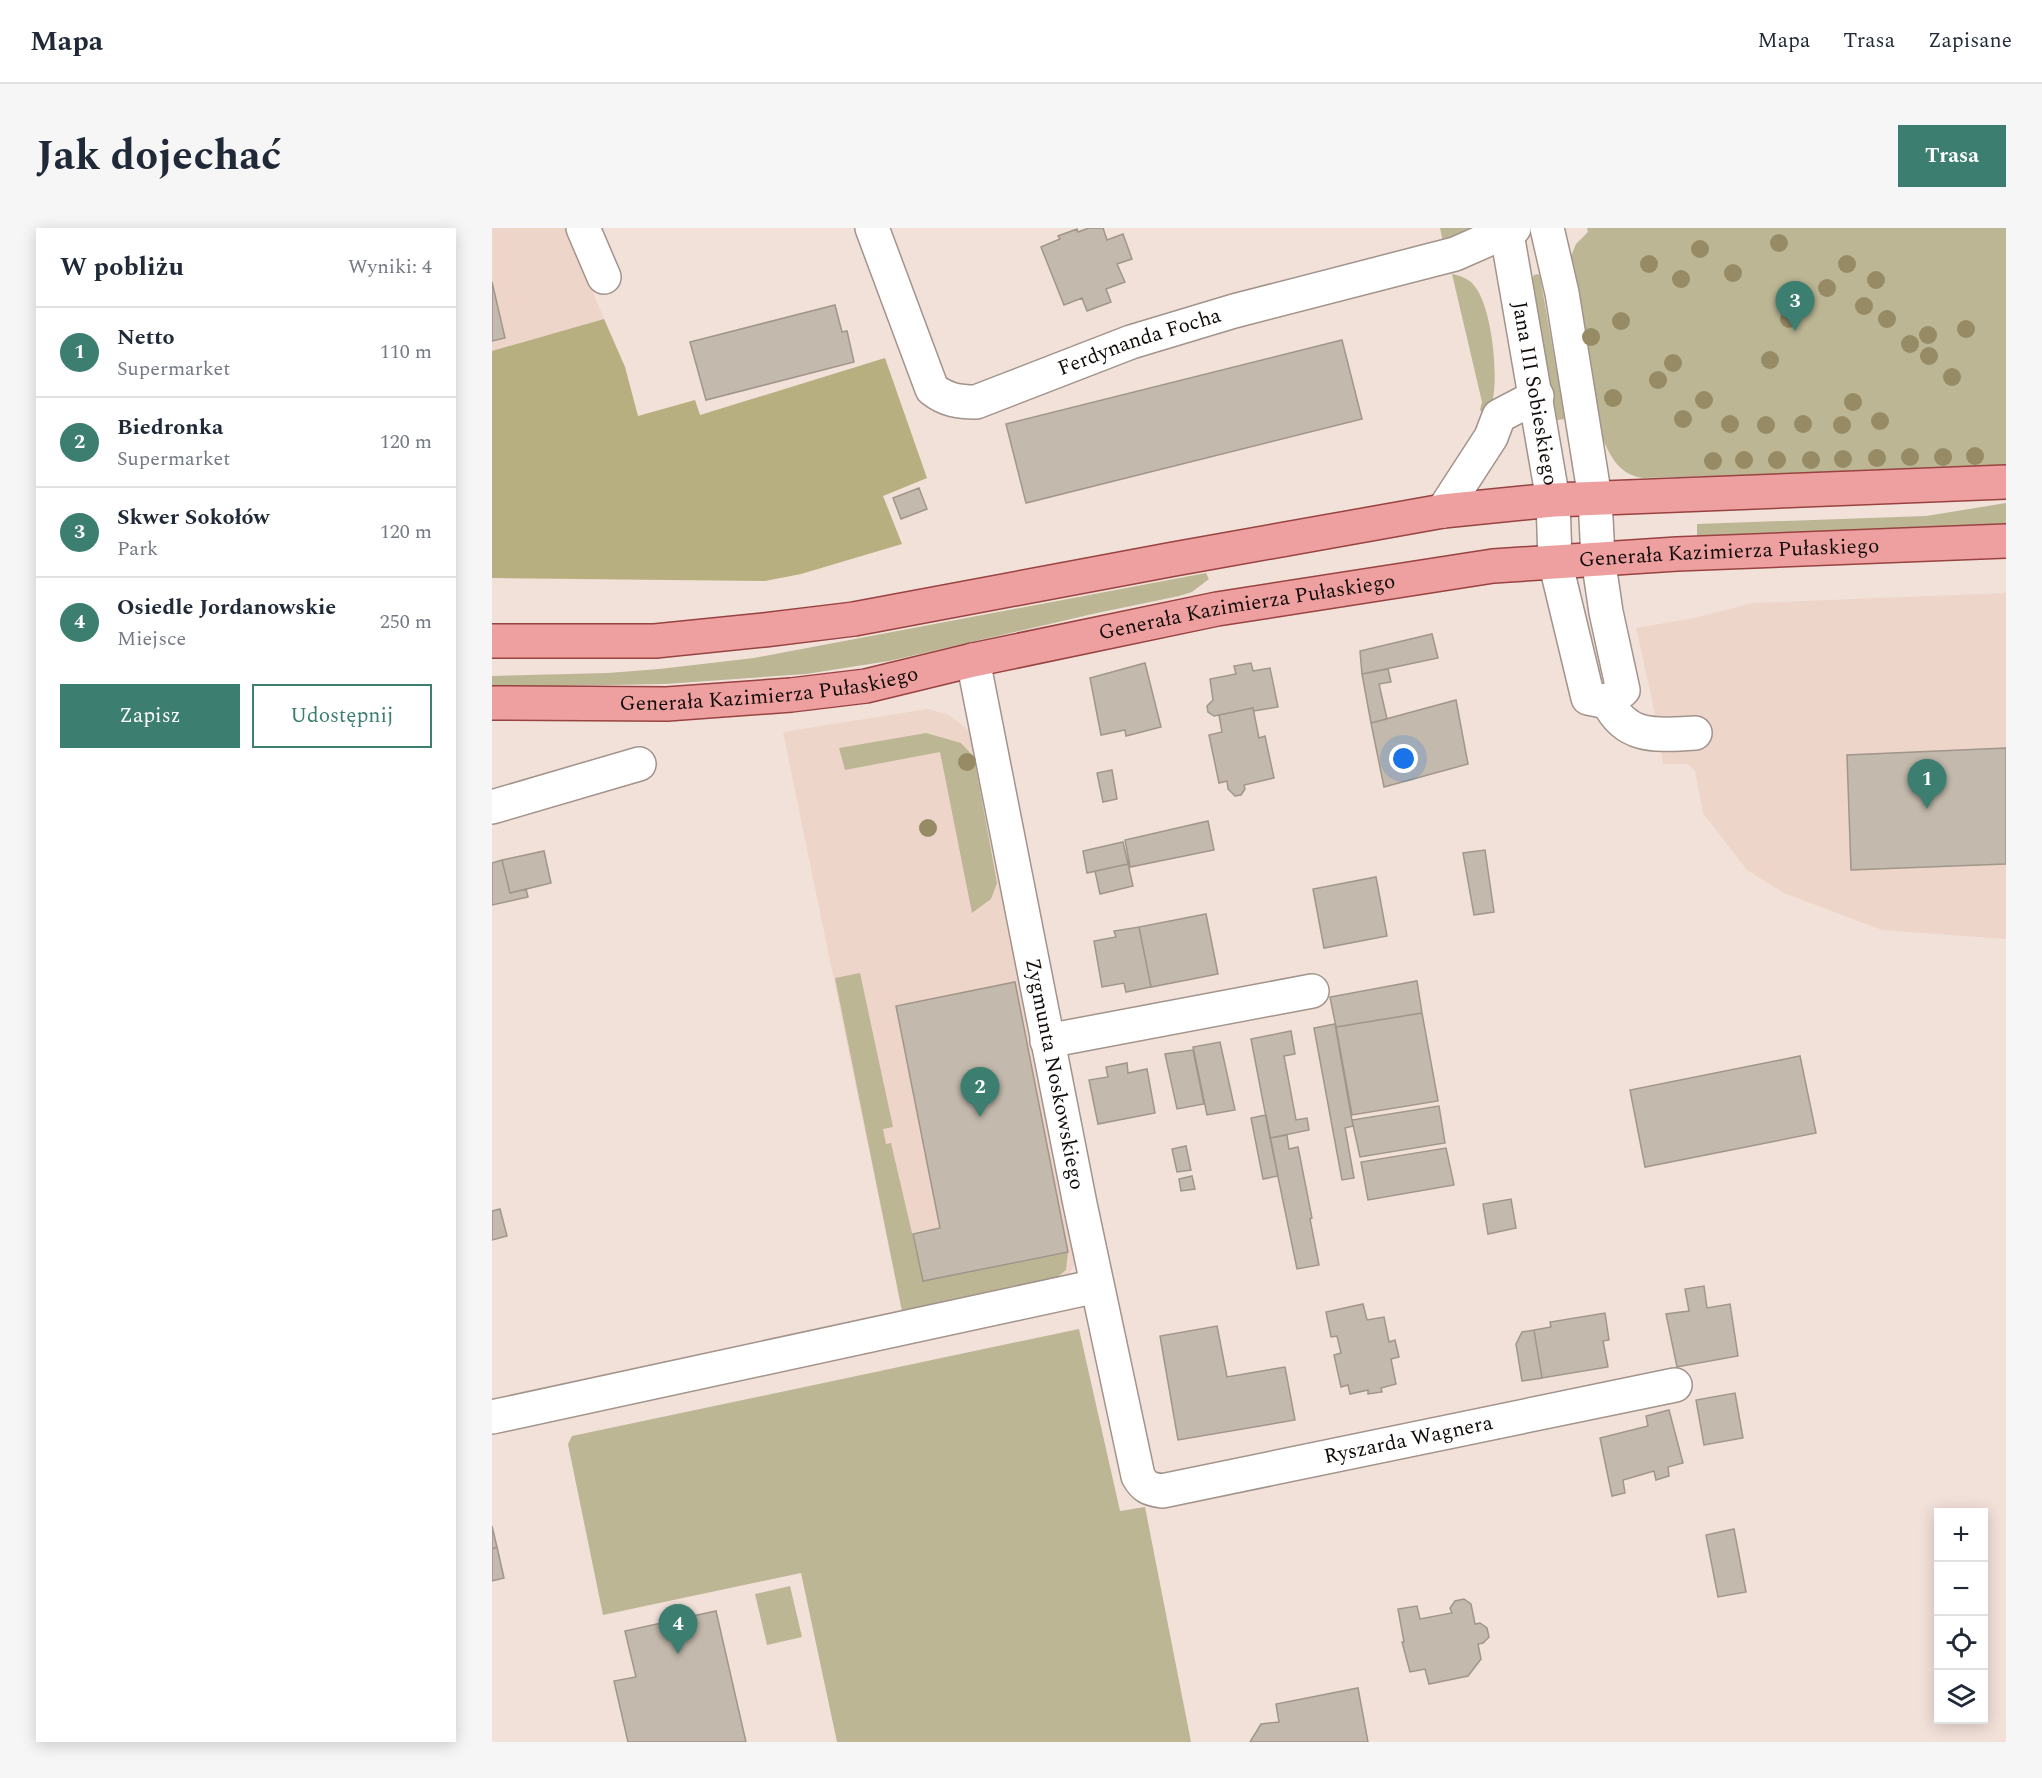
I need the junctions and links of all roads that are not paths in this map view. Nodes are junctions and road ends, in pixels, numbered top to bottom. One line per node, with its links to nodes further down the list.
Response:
1 (583, 228): 5 (street)
2 (872, 228): 4 (street, Ferdynanda Focha)
3 (1547, 228): 8 (street, Jana III Sobieskiego)
4 (1509, 229): 6 (street, Jana III Sobieskiego)
5 (604, 277)
6 (1537, 396): 9 (street, Jana III Sobieskiego); 10 (street)
7 (2006, 482): 8 (main road)
8 (1595, 498): 9 (main road); 12 (street, Jana III Sobieskiego)
9 (1553, 500): 10 (main road); 13 (street, Jana III Sobieskiego)
10 (1443, 511): 14 (main road)
11 (2006, 541): 12 (main road, Generała Kazimierza Pułaskiego)
12 (1598, 558): 13 (main road, Generała Kazimierza Pułaskiego); 16 (street, Jana III Sobieskiego)
13 (1555, 561): 15 (main road, Generała Kazimierza Pułaskiego); 16 (street, Jana III Sobieskiego)
14 (492, 641)
15 (973, 660): 17 (main road, Generała Kazimierza Pułaskiego); 22 (street, Zygmunta Noskowskiego)
16 (1608, 702): 18 (street)
17 (492, 703)
18 (1695, 733)
19 (639, 764): 20 (street)
20 (492, 807)
21 (1312, 991): 22 (street)
22 (1047, 1041): 23 (street, Zygmunta Noskowskiego)
23 (1097, 1286): 25 (street); 26 (street, Zygmunta Noskowskiego)
24 (1675, 1385): 26 (street, Ryszarda Wagnera)
25 (492, 1417)
26 (1143, 1485)

